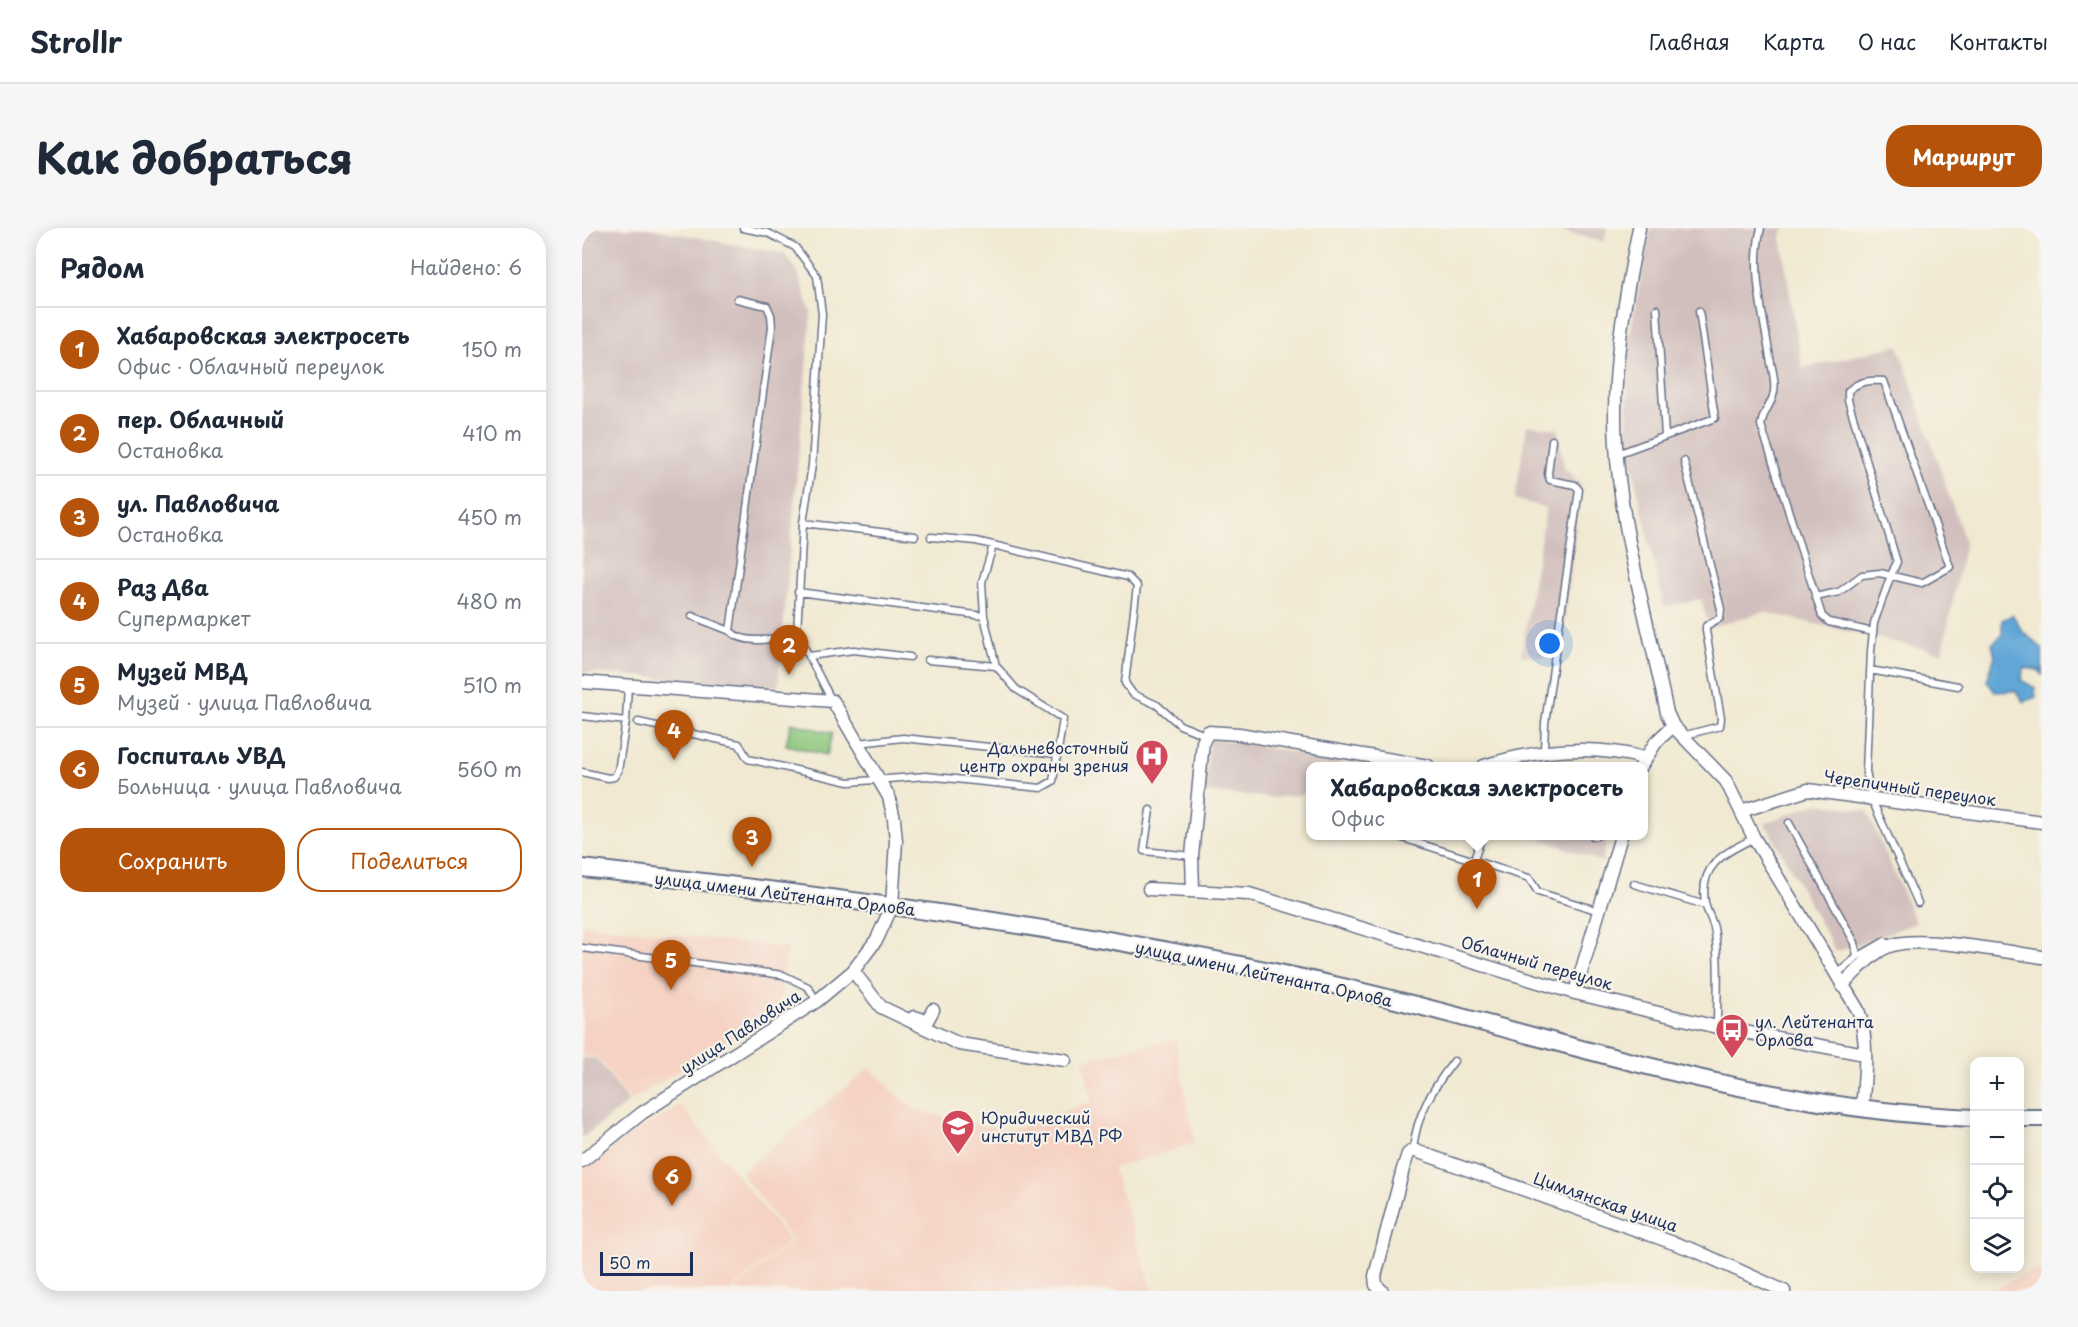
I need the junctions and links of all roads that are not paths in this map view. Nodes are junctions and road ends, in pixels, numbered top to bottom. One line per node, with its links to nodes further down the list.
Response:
1 (743, 228): 11 (lane)
2 (1639, 228): 9 (street)
3 (1761, 228): 17 (lane)
4 (737, 300): 20 (lane)
5 (1657, 309): 7 (lane)
6 (1699, 311): 7 (lane)
7 (1665, 436): 9 (lane)
8 (1552, 440): 38 (lane)
9 (1616, 454): 35 (street)
10 (1684, 461): 35 (lane)
11 (803, 523): 12 (lane); 16 (lane)
12 (915, 536)
13 (931, 537): 14 (lane)
14 (993, 546): 19 (lane); 36 (lane)
15 (1891, 575): 15 (lane); 17 (lane); 21 (lane)
16 (798, 592): 19 (lane); 22 (lane)
17 (1815, 597): 21 (lane)
18 (692, 616): 20 (lane)
19 (984, 616): 26 (lane)
20 (730, 631): 22 (lane)
21 (1874, 632): 27 (lane)
22 (797, 633): 23 (lane)
23 (809, 656): 24 (lane); 31 (lane)
24 (910, 657)
25 (928, 660): 26 (lane)
26 (996, 666): 39 (lane)
27 (1870, 669): 30 (lane); 45 (lane)
28 (582, 682): 29 (street)
29 (628, 686): 31 (street); 33 (lane)
30 (1958, 686)
31 (832, 701): 37 (street)
32 (582, 716): 33 (lane)
33 (626, 721): 43 (lane)
34 (638, 722): 44 (lane)
35 (1678, 731): 42 (street); 47 (street)
36 (1205, 735): 40 (street); 54 (street)
37 (858, 744): 39 (lane); 44 (street)
38 (1544, 751): 41 (street); 42 (street)
39 (1057, 754): 44 (lane)
40 (1404, 762)
41 (1496, 762)
42 (1642, 762)
43 (582, 772)
44 (880, 782): 62 (street)
45 (1872, 800): 47 (street, Черепичный переулок); 48 (street, Черепичный переулок); 60 (lane)
46 (1150, 810): 54 (lane)
47 (1741, 811): 50 (street)
48 (2042, 822)
49 (1789, 823): 66 (lane)
50 (1754, 838): 61 (lane); 69 (street)
51 (1409, 840): 55 (lane)
52 (1481, 840): 55 (lane)
53 (1620, 840): 63 (street)
54 (1192, 856): 59 (street)
55 (1474, 860): 63 (lane)
56 (582, 868): 62 (main road, улица имени Лейтенанта Орлова)
57 (1634, 884): 61 (lane)
58 (1149, 889): 59 (street, Облачный переулок)
59 (1193, 891): 70 (street, Облачный переулок)
60 (1918, 903)
61 (1705, 905): 74 (lane)
62 (892, 906): 68 (street, улица Павловича); 78 (main road, улица имени Лейтенанта Орлова)
63 (1599, 910): 70 (street)
64 (1885, 941): 66 (lane)
65 (582, 948): 71 (lane)
66 (1857, 957): 69 (lane)
67 (2042, 957): 69 (street)
68 (853, 971): 71 (street, улица Павловича); 72 (street)
69 (1839, 980): 75 (street)
70 (1575, 993): 74 (street, Облачный переулок)
71 (817, 1001): 83 (street, улица Павловича)
72 (881, 1007): 73 (street); 76 (street)
73 (933, 1010)
74 (1717, 1027): 75 (street, Облачный переулок)
75 (1865, 1054): 78 (street)
76 (1065, 1060)
77 (1454, 1061): 82 (lane)
78 (1862, 1108): 79 (main road, улица имени Лейтенанта Орлова)
79 (1970, 1118)
80 (2024, 1118): 81 (main road)
81 (2042, 1118)
82 (1413, 1150): 84 (street); 85 (street, Цимлянская улица)
83 (582, 1161)
84 (1381, 1291)
85 (1784, 1291)

